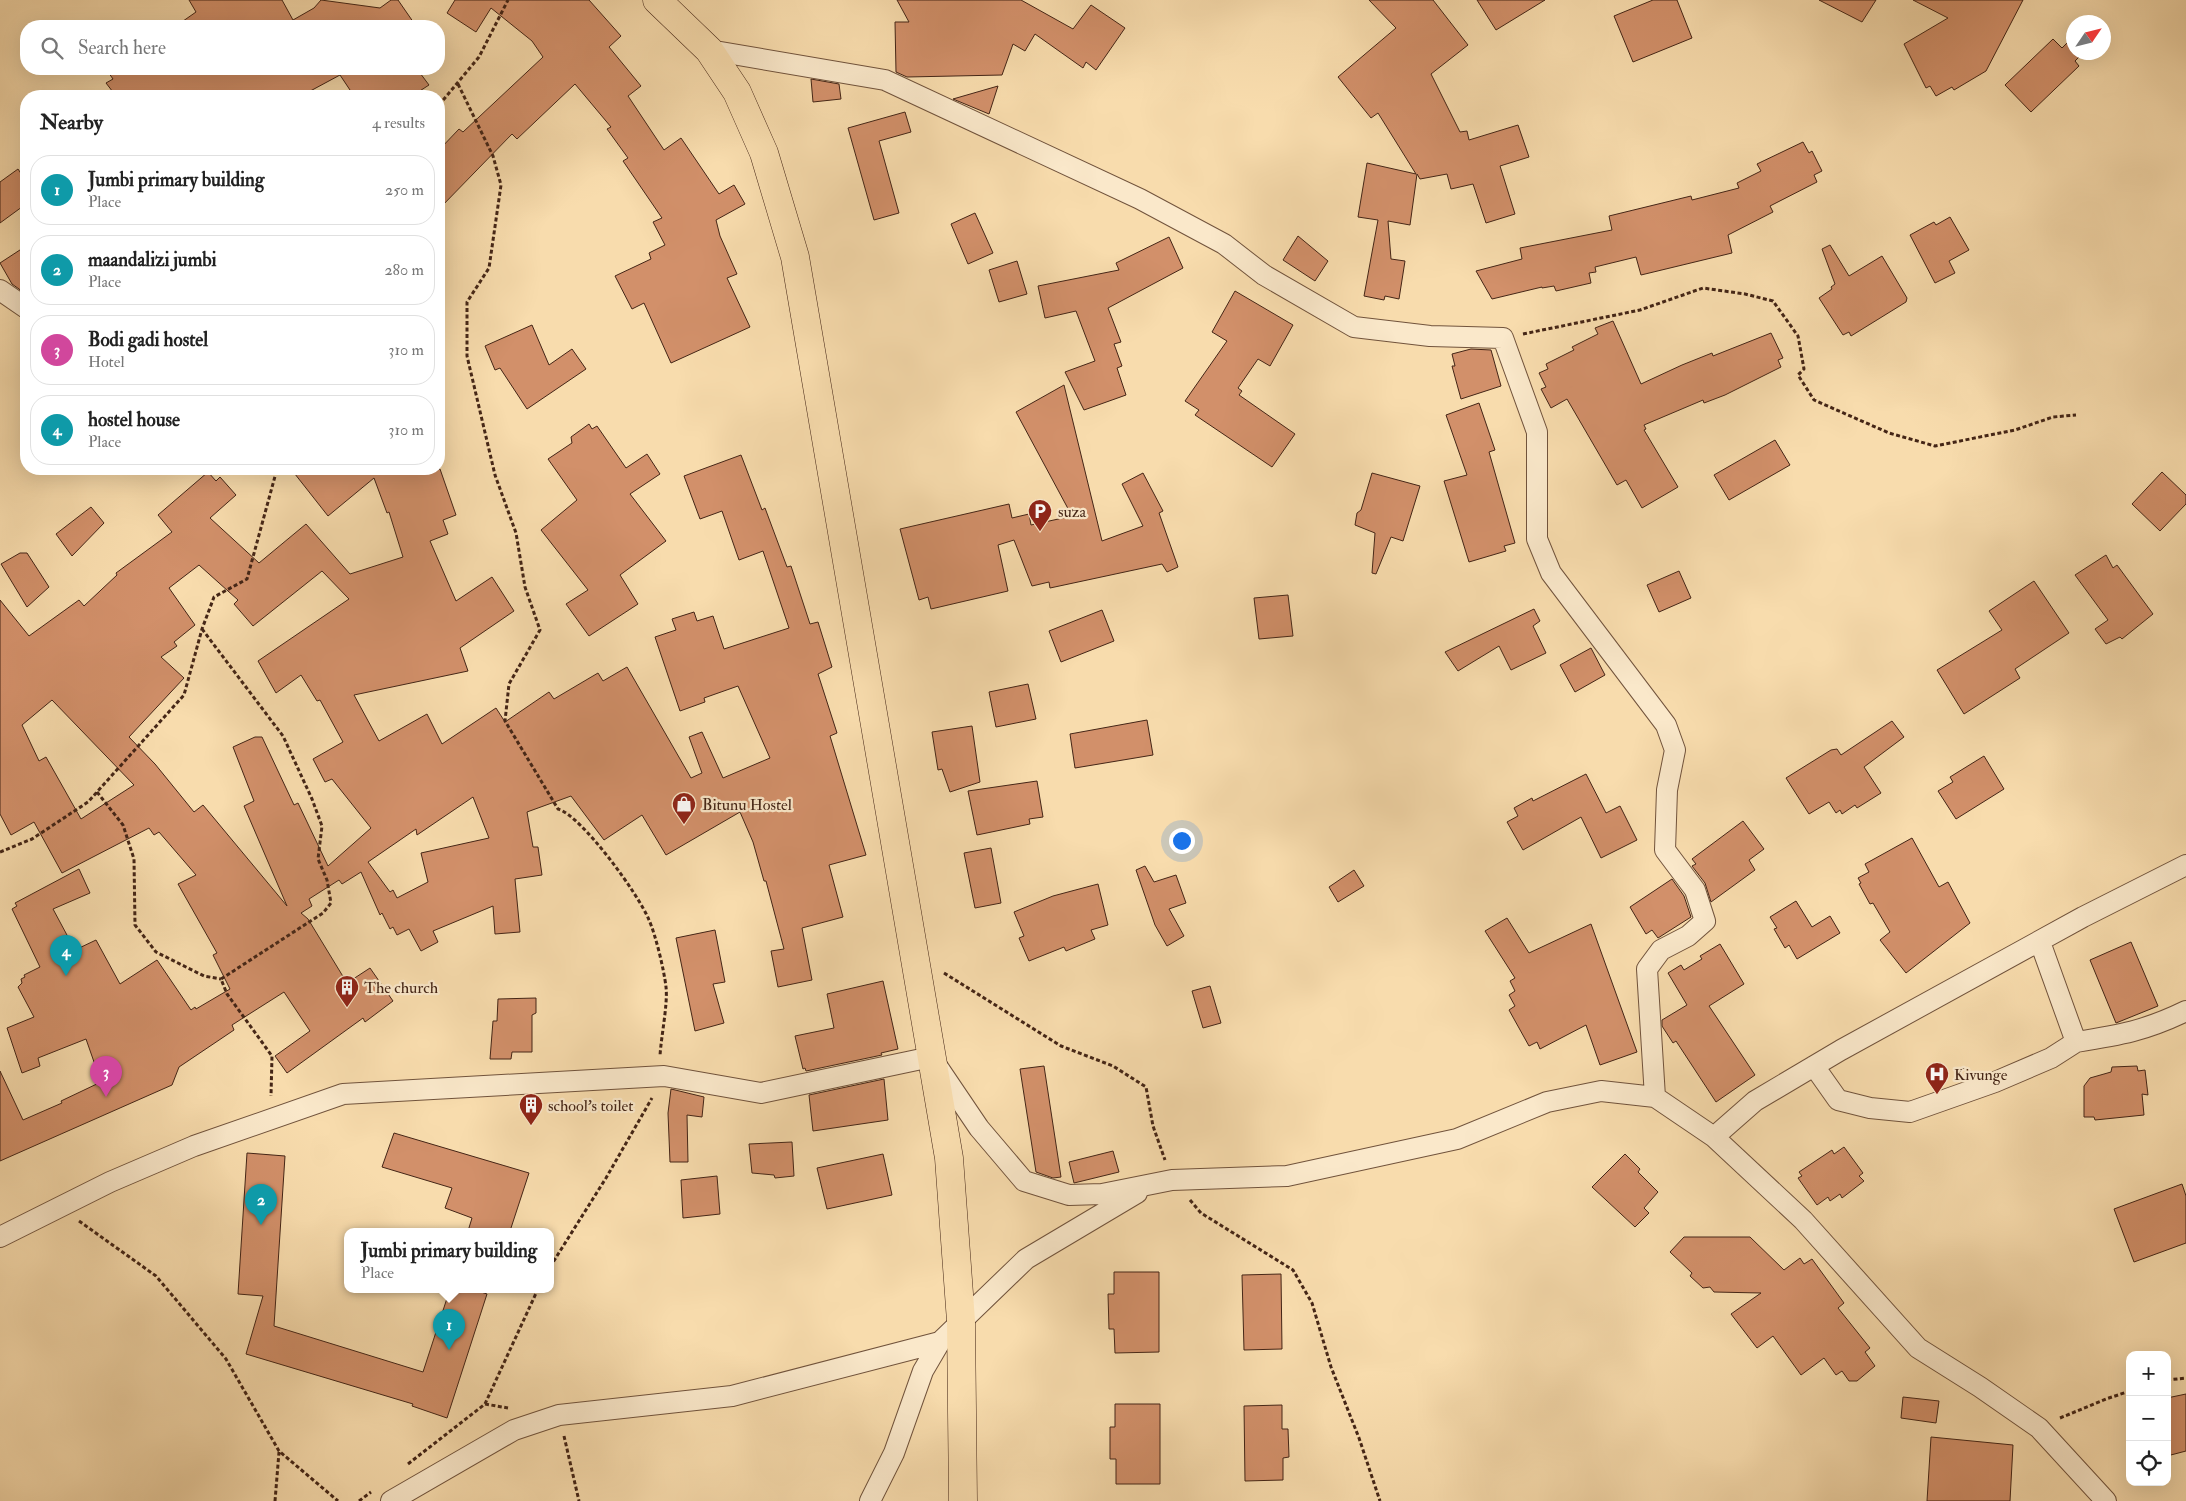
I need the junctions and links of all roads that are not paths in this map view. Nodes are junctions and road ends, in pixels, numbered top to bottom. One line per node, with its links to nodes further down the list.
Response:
1 (657, 0): 2 (main road)
2 (709, 50): 9 (main road); 11 (street)
3 (0, 290): 4 (street)
4 (20, 304)
5 (2186, 865): 6 (street)
6 (2040, 942): 8 (street); 10 (street)
7 (2186, 1011): 8 (street)
8 (2076, 1042): 10 (street)
9 (931, 1057): 13 (street); 14 (street); 15 (main road)
10 (1814, 1066): 12 (street)
11 (1656, 1097): 12 (street); 13 (street)
12 (1714, 1137): 20 (street)
13 (1172, 1180): 15 (street)
14 (0, 1237)
15 (961, 1321): 16 (street); 19 (main road)
16 (940, 1342): 17 (street); 18 (street)
17 (391, 1501)
18 (870, 1501)
19 (963, 1501)
20 (2106, 1501)

